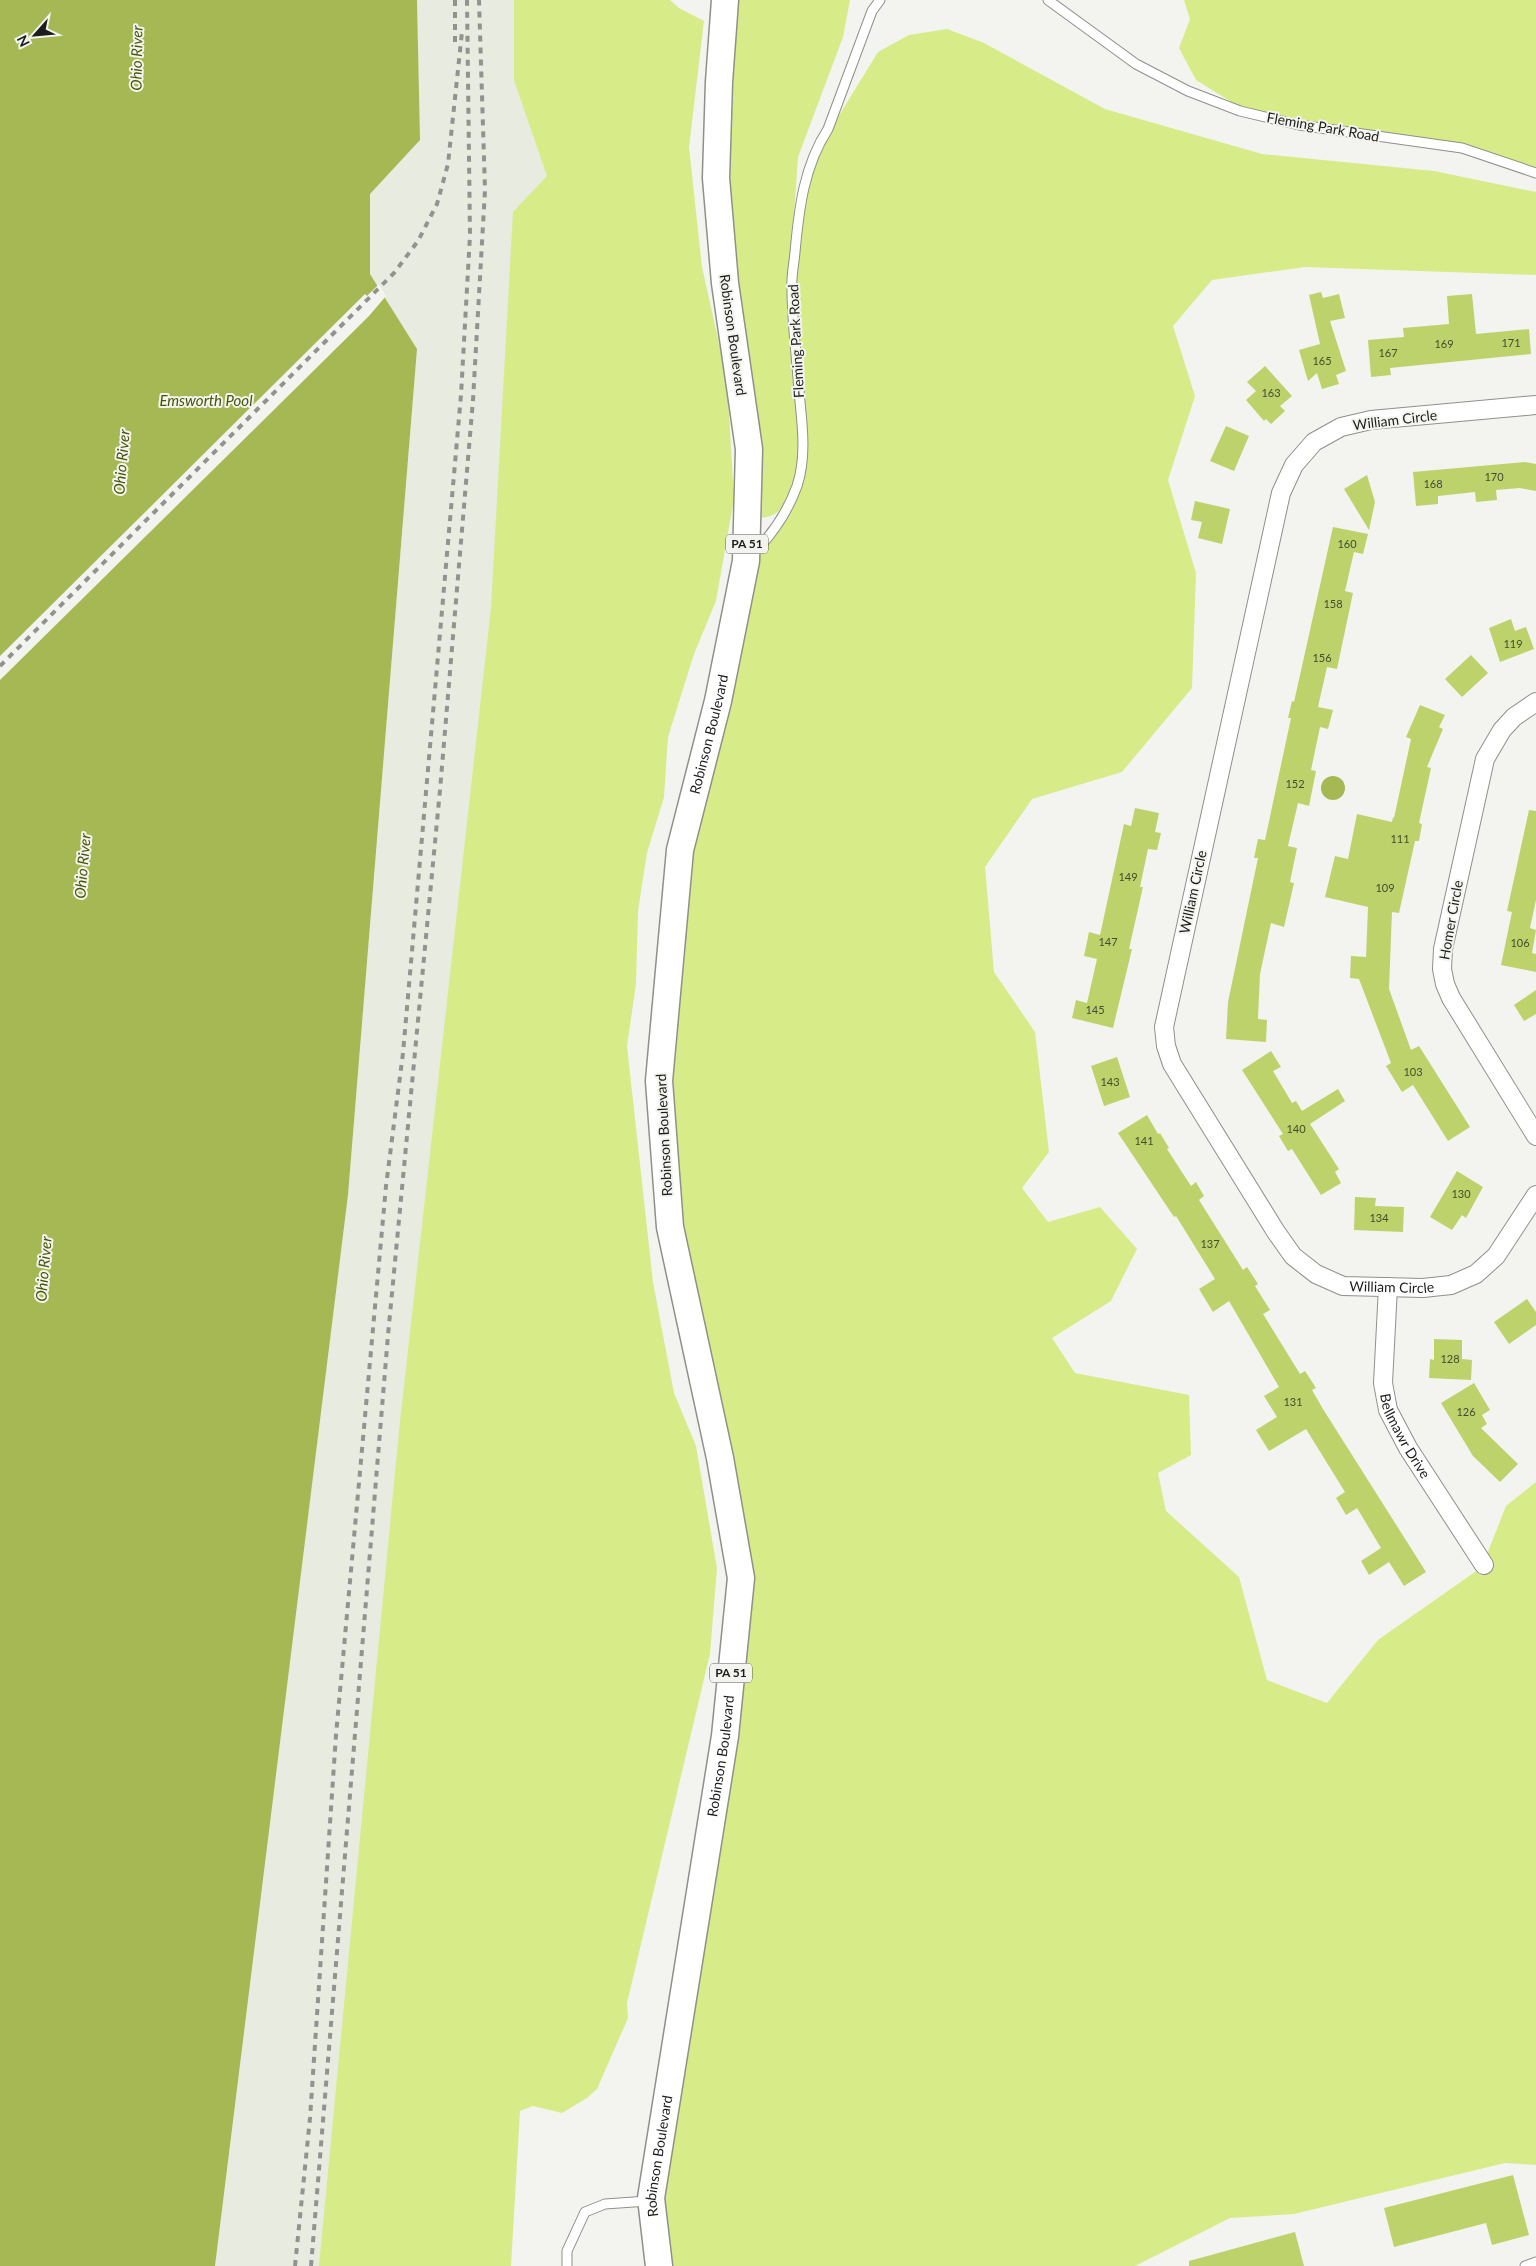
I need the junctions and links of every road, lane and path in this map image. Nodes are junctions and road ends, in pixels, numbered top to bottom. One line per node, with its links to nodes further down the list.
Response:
1 (725, 0): 6 (main road, Robinson Boulevard / PA 51)
2 (880, 0): 6 (lane, Fleming Park Road)
3 (1048, 0): 4 (lane, Fleming Park Road)
4 (1536, 173)
5 (1536, 405): 10 (street, William Circle)
6 (746, 560): 12 (main road, Robinson Boulevard / PA 51)
7 (1536, 702): 8 (street, Homer Circle)
8 (1536, 1136)
9 (1536, 1195): 10 (street, William Circle)
10 (1388, 1287): 11 (street, Bellmawr Drive)
11 (1484, 1565)
12 (651, 2200): 14 (lane); 15 (main road, Robinson Boulevard / PA 51)
13 (1536, 2262): 16 (lane)
14 (567, 2266)
15 (659, 2266)
16 (1526, 2266)

